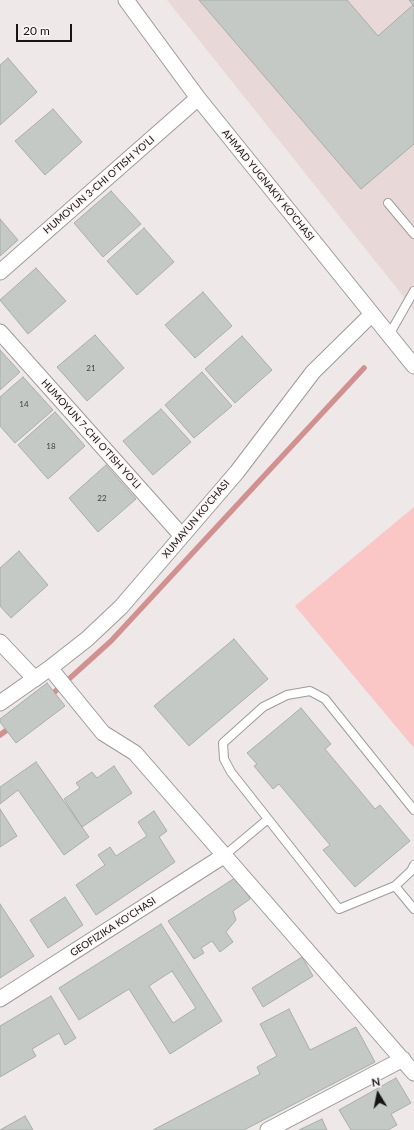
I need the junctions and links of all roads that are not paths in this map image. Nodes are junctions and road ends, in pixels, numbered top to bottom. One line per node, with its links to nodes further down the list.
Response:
1 (126, 0): 2 (street, AHMAD YUGNAKIY KO'CHASI)
2 (198, 98): 5 (street, HUMOYUN 3-CHI O'TISH YO'LI); 7 (street, AHMAD YUGNAKIY KO'CHASI)
3 (388, 203): 4 (lane)
4 (414, 234)
5 (0, 272)
6 (414, 291): 9 (lane)
7 (372, 314): 9 (street, AHMAD YUGNAKIY KO'CHASI); 11 (street, XUMAYUN KO'CHASI)
8 (0, 332): 11 (street, HUMOYUN 7-CHI O'TISH YO'LI)
9 (389, 335): 10 (street, AHMAD YUGNAKIY KO'CHASI)
10 (414, 366)
11 (182, 536): 13 (street, XUMAYUN KO'CHASI)
12 (0, 642): 14 (street)
13 (50, 668): 14 (street, XUMAYUN KO'CHASI); 18 (street)
14 (35, 679): 15 (street, XUMAYUN KO'CHASI)
15 (0, 703)
16 (414, 810): 17 (lane)
17 (268, 819): 18 (lane); 20 (lane)
18 (225, 855): 22 (street, GEOFIZIKA KO'CHASI); 23 (street)
19 (414, 865): 20 (lane)
20 (395, 886): 21 (lane)
21 (414, 909)
22 (0, 999)
23 (402, 1059): 24 (street); 25 (street)
24 (414, 1073)
25 (268, 1130)

